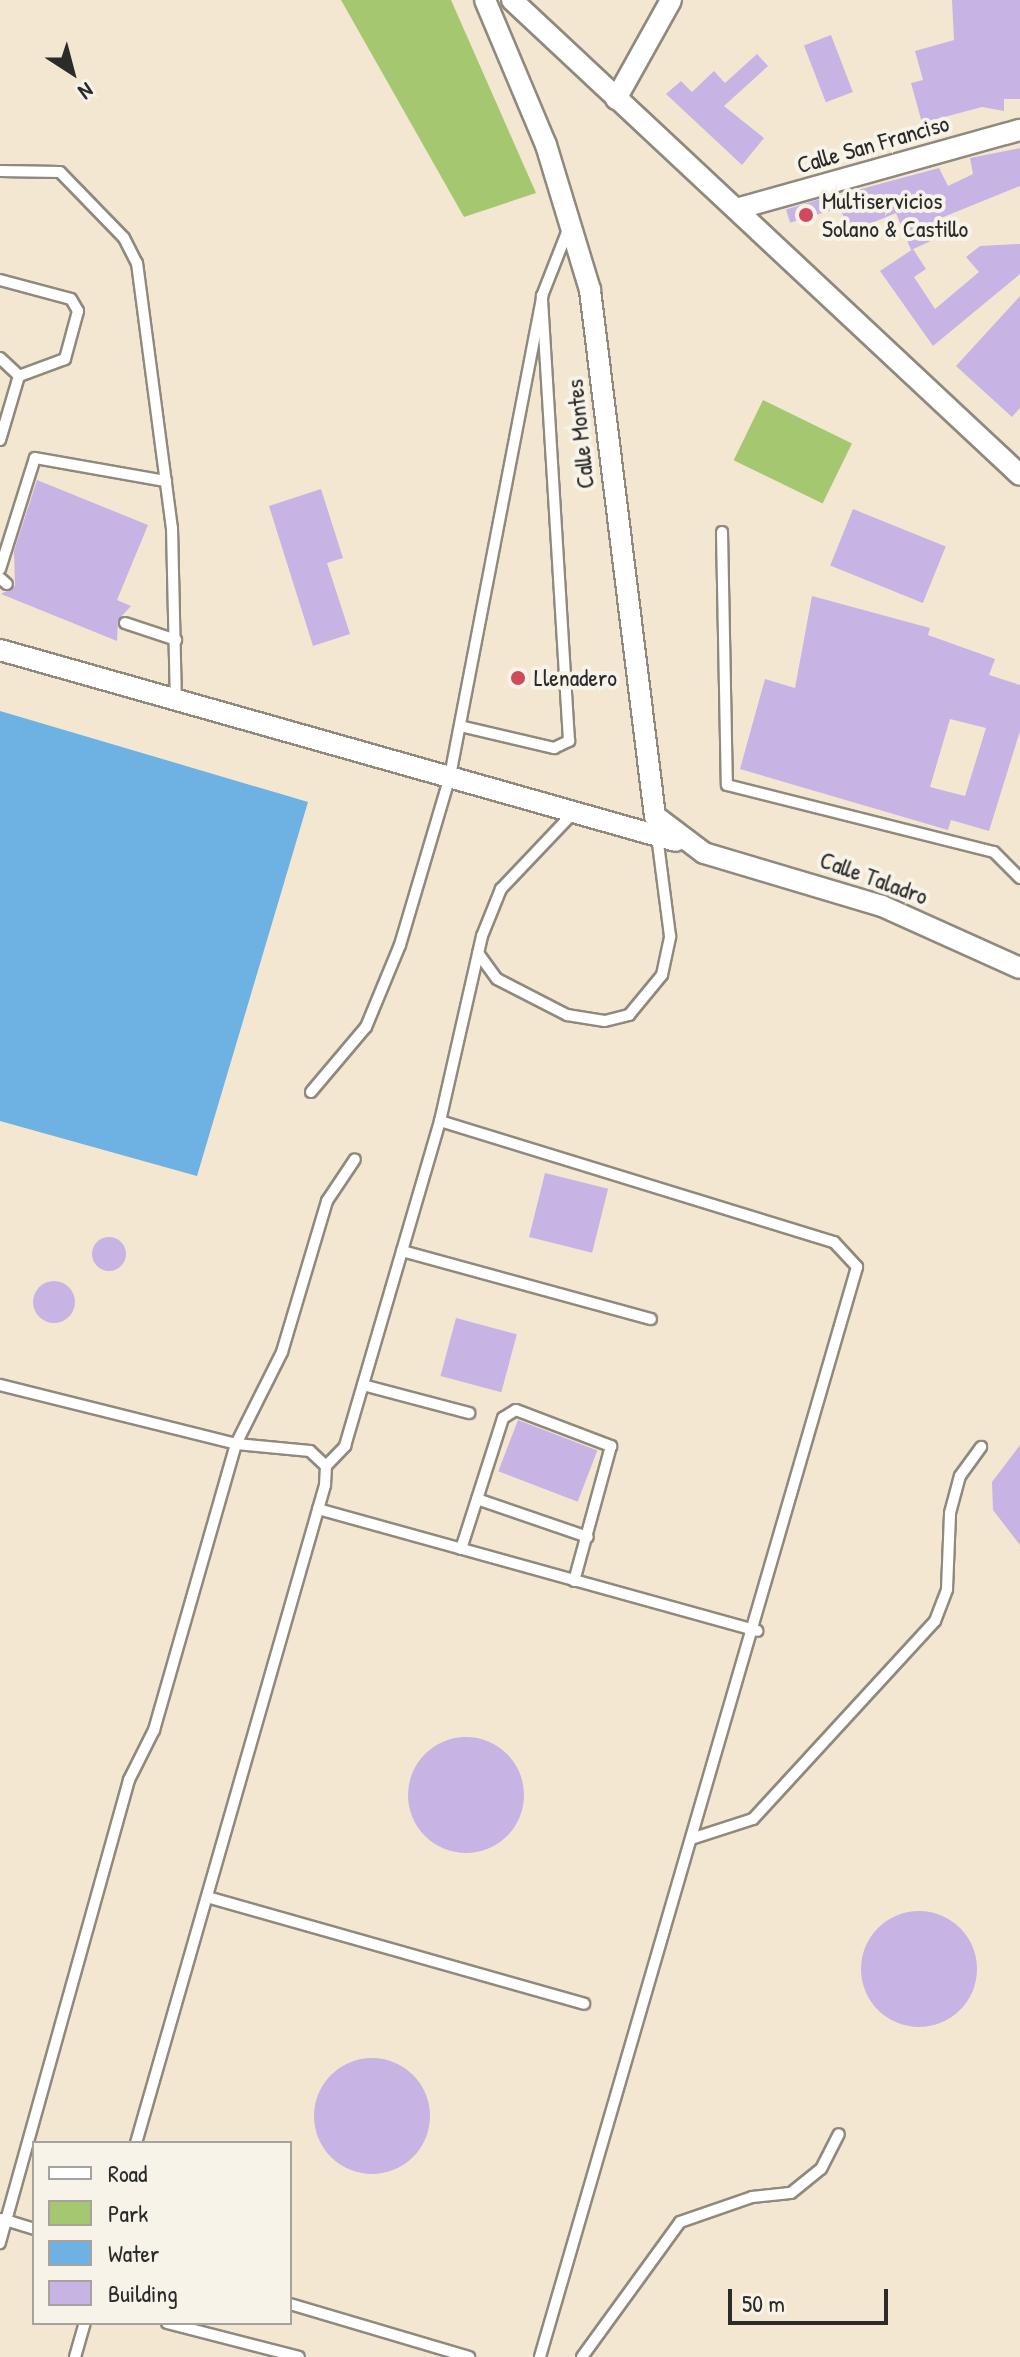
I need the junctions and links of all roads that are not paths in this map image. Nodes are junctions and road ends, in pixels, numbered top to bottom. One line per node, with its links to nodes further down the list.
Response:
1 (485, 0): 8 (street, Calle Montes)
2 (512, 0): 4 (street)
3 (671, 0): 4 (street)
4 (616, 99): 7 (street)
5 (1020, 130): 7 (street, Calle San Franciso)
6 (0, 171): 15 (lane)
7 (740, 208): 14 (street)
8 (571, 221): 10 (lane); 26 (street, Calle Montes)
9 (0, 280): 12 (lane)
10 (542, 296): 22 (lane); 22 (lane)
11 (0, 358): 12 (lane)
12 (19, 376): 13 (lane)
13 (0, 440)
14 (1020, 475)
15 (166, 481): 17 (lane); 19 (lane)
16 (722, 532): 28 (lane)
17 (0, 569)
18 (125, 623): 19 (lane)
19 (176, 640): 21 (lane)
20 (0, 650): 21 (street)
21 (176, 698): 23 (street)
22 (460, 726): 23 (lane)
23 (450, 776): 24 (street); 31 (lane)
24 (574, 812): 25 (street); 29 (lane)
25 (657, 836): 26 (street); 29 (lane)
26 (684, 843): 27 (street, Calle Montes)
27 (704, 853): 30 (street, Calle Taladro)
28 (1020, 878)
29 (478, 953): 32 (lane)
30 (1020, 968)
31 (311, 1092)
32 (440, 1121): 34 (lane); 47 (lane)
33 (355, 1159): 39 (lane)
34 (402, 1251): 35 (lane); 37 (lane)
35 (651, 1319)
36 (0, 1385): 39 (lane)
37 (363, 1385): 38 (lane); 41 (lane)
38 (469, 1413)
39 (236, 1444): 41 (lane); 53 (lane)
40 (981, 1447): 48 (lane)
41 (326, 1466): 43 (lane)
42 (477, 1499): 44 (lane); 44 (lane); 45 (lane)
43 (318, 1509): 45 (lane); 49 (lane)
44 (588, 1537): 46 (lane)
45 (461, 1549): 46 (lane)
46 (574, 1581): 47 (lane)
47 (757, 1631): 48 (lane)
48 (691, 1839): 62 (lane)
49 (207, 1897): 50 (lane); 52 (lane)
50 (584, 2004)
51 (839, 2134): 63 (lane)
52 (137, 2141)
53 (3, 2220): 54 (lane); 55 (lane)
54 (32, 2228)
55 (0, 2243)
56 (292, 2305): 61 (lane)
57 (84, 2325): 59 (lane)
58 (175, 2325): 60 (lane)
59 (75, 2357)
60 (299, 2357)
61 (469, 2357)
62 (540, 2357)
63 (582, 2357)

